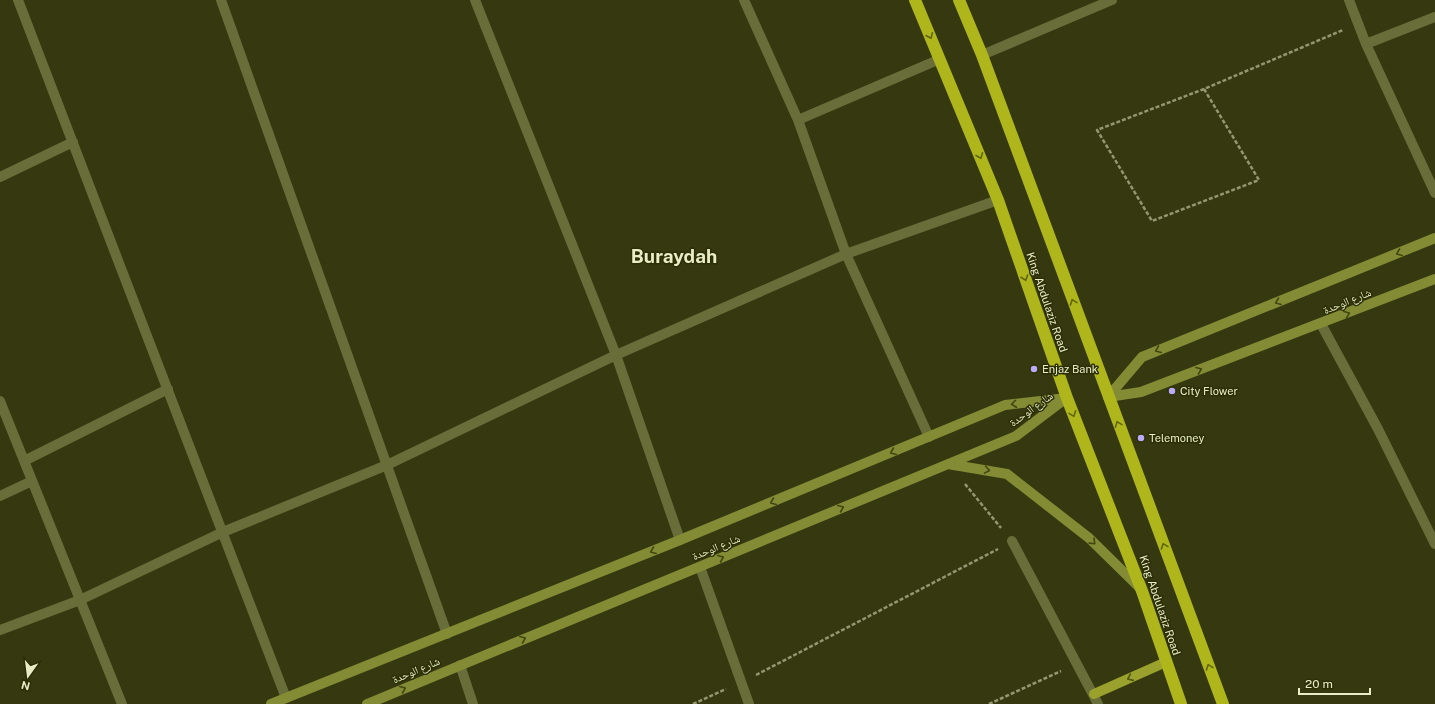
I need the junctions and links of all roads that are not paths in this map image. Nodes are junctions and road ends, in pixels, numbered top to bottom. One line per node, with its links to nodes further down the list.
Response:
1 (18, 0): 14 (street)
2 (221, 0): 30 (street)
3 (475, 0): 22 (street)
4 (744, 0): 13 (street)
5 (915, 0): 12 (highway, King Abdulaziz Road, one-way to 12)
6 (959, 0): 11 (highway)
7 (1112, 0): 11 (street)
8 (1349, 0): 10 (street)
9 (1435, 17): 10 (street)
10 (1366, 44): 16 (street)
11 (982, 55): 24 (highway, one-way to 11)
12 (940, 60): 13 (street); 17 (highway, King Abdulaziz Road, one-way to 17)
13 (798, 120): 19 (street)
14 (73, 142): 15 (street); 23 (street)
15 (0, 177)
16 (1435, 193)
17 (998, 200): 19 (street); 25 (highway, King Abdulaziz Road, one-way to 25)
18 (1435, 238): 24 (street, one-way to 24)
19 (846, 254): 22 (street); 27 (street)
20 (1435, 279): 21 (street, شارع الوحدة, one-way to 20)
21 (1321, 324): 24 (street, شارع الوحدة, one-way to 21); 36 (street)
22 (616, 356): 30 (street); 34 (street)
23 (168, 389): 28 (street); 33 (street)
24 (1108, 397): 53 (highway, one-way to 24)
25 (1066, 398): 27 (street, one-way to 27); 29 (street, شارع الوحدة); 38 (highway, King Abdulaziz Road, one-way to 38)
26 (0, 401): 28 (street)
27 (929, 437): 34 (street, one-way to 34)
28 (24, 461): 31 (street)
29 (948, 464): 37 (street, شارع الوحدة, one-way to 29); 38 (street, one-way to 38)
30 (387, 465): 33 (street); 41 (street)
31 (32, 481): 32 (street); 39 (street)
32 (0, 496)
33 (223, 532): 39 (street); 45 (street)
34 (680, 540): 41 (street, one-way to 41)
35 (1012, 541): 44 (street)
36 (1435, 544)
37 (700, 567): 43 (street, شارع الوحدة, one-way to 37); 50 (street)
38 (1142, 591): 42 (highway, King Abdulaziz Road)
39 (80, 600): 40 (street); 46 (street)
40 (0, 630)
41 (447, 634): 45 (street)
42 (1166, 662): 44 (main road, one-way to 44); 52 (highway, King Abdulaziz Road)
43 (460, 665): 48 (street, شارع الوحدة, one-way to 43); 49 (street)
44 (1094, 694): 51 (street)
45 (286, 698): 47 (street)
46 (122, 704)
47 (272, 704)
48 (367, 704)
49 (473, 704)
50 (750, 704)
51 (1098, 704)
52 (1181, 704)
53 (1223, 704)

